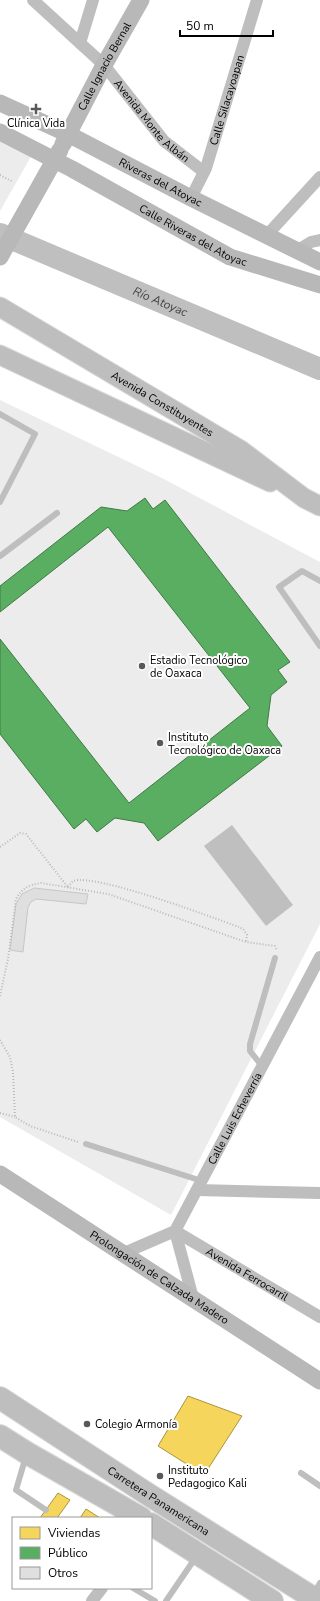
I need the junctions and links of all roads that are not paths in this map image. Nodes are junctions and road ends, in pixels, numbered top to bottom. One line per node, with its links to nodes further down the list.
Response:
1 (34, 0): 5 (street, Avenida Monte Albán)
2 (93, 0): 5 (street)
3 (141, 0): 6 (street, Calle Ignacio Bernal)
4 (256, 0): 10 (street, Calle Silacayoapan)
5 (80, 43): 6 (street, Avenida Monte Albán)
6 (104, 65): 9 (street, Calle Ignacio Bernal); 10 (street, Avenida Monte Albán)
7 (0, 103): 9 (street, Riveras del Atoyac)
8 (0, 132): 18 (street, Calle Riveras del Atoyac)
9 (68, 134): 12 (street, Riveras del Atoyac); 16 (street, Calle Ignacio Bernal, bridge)
10 (204, 172): 12 (street, Calle Silacayoapan)
11 (320, 177): 13 (street)
12 (189, 197): 13 (street, Riveras del Atoyac)
13 (267, 235): 15 (street, Riveras del Atoyac)
14 (320, 240): 15 (street)
15 (298, 250): 17 (street, Riveras del Atoyac)
16 (0, 257)
17 (320, 262)
18 (320, 285)
19 (0, 307): 23 (main road, Avenida Constituyentes)
20 (0, 355): 23 (main road)
21 (0, 414): 22 (lane)
22 (0, 502)
23 (312, 502)
24 (57, 513): 25 (lane)
25 (0, 556)
26 (320, 581): 27 (lane)
27 (320, 646)
28 (275, 958): 30 (lane)
29 (319, 961): 30 (street, Calle Luis Echeverría)
30 (262, 1066): 33 (street, Calle Luis Echeverría)
31 (86, 1144): 33 (lane)
32 (0, 1174): 36 (street, Prolongación de Calzada Madero)
33 (199, 1185): 34 (street); 35 (street, Calle Luis Echeverría)
34 (320, 1193)
35 (175, 1231): 36 (street); 37 (street); 38 (street, Avenida Ferrocarril)
36 (124, 1253): 37 (street, Prolongación de Calzada Madero)
37 (193, 1298): 39 (street, Prolongación de Calzada Madero)
38 (320, 1317)
39 (320, 1381)
40 (0, 1398): 51 (highway, Carretera Panamericana)
41 (0, 1436): 42 (highway)
42 (27, 1453): 45 (lane); 46 (highway)
43 (302, 1473): 44 (lane)
44 (320, 1486)
45 (46, 1510)
46 (139, 1517)
47 (152, 1525): 48 (highway)
48 (198, 1554): 54 (lane); 55 (highway)
49 (101, 1589): 52 (street)
50 (135, 1589): 53 (lane)
51 (317, 1594)
52 (92, 1601)
53 (155, 1601)
54 (166, 1601)
55 (272, 1601)

